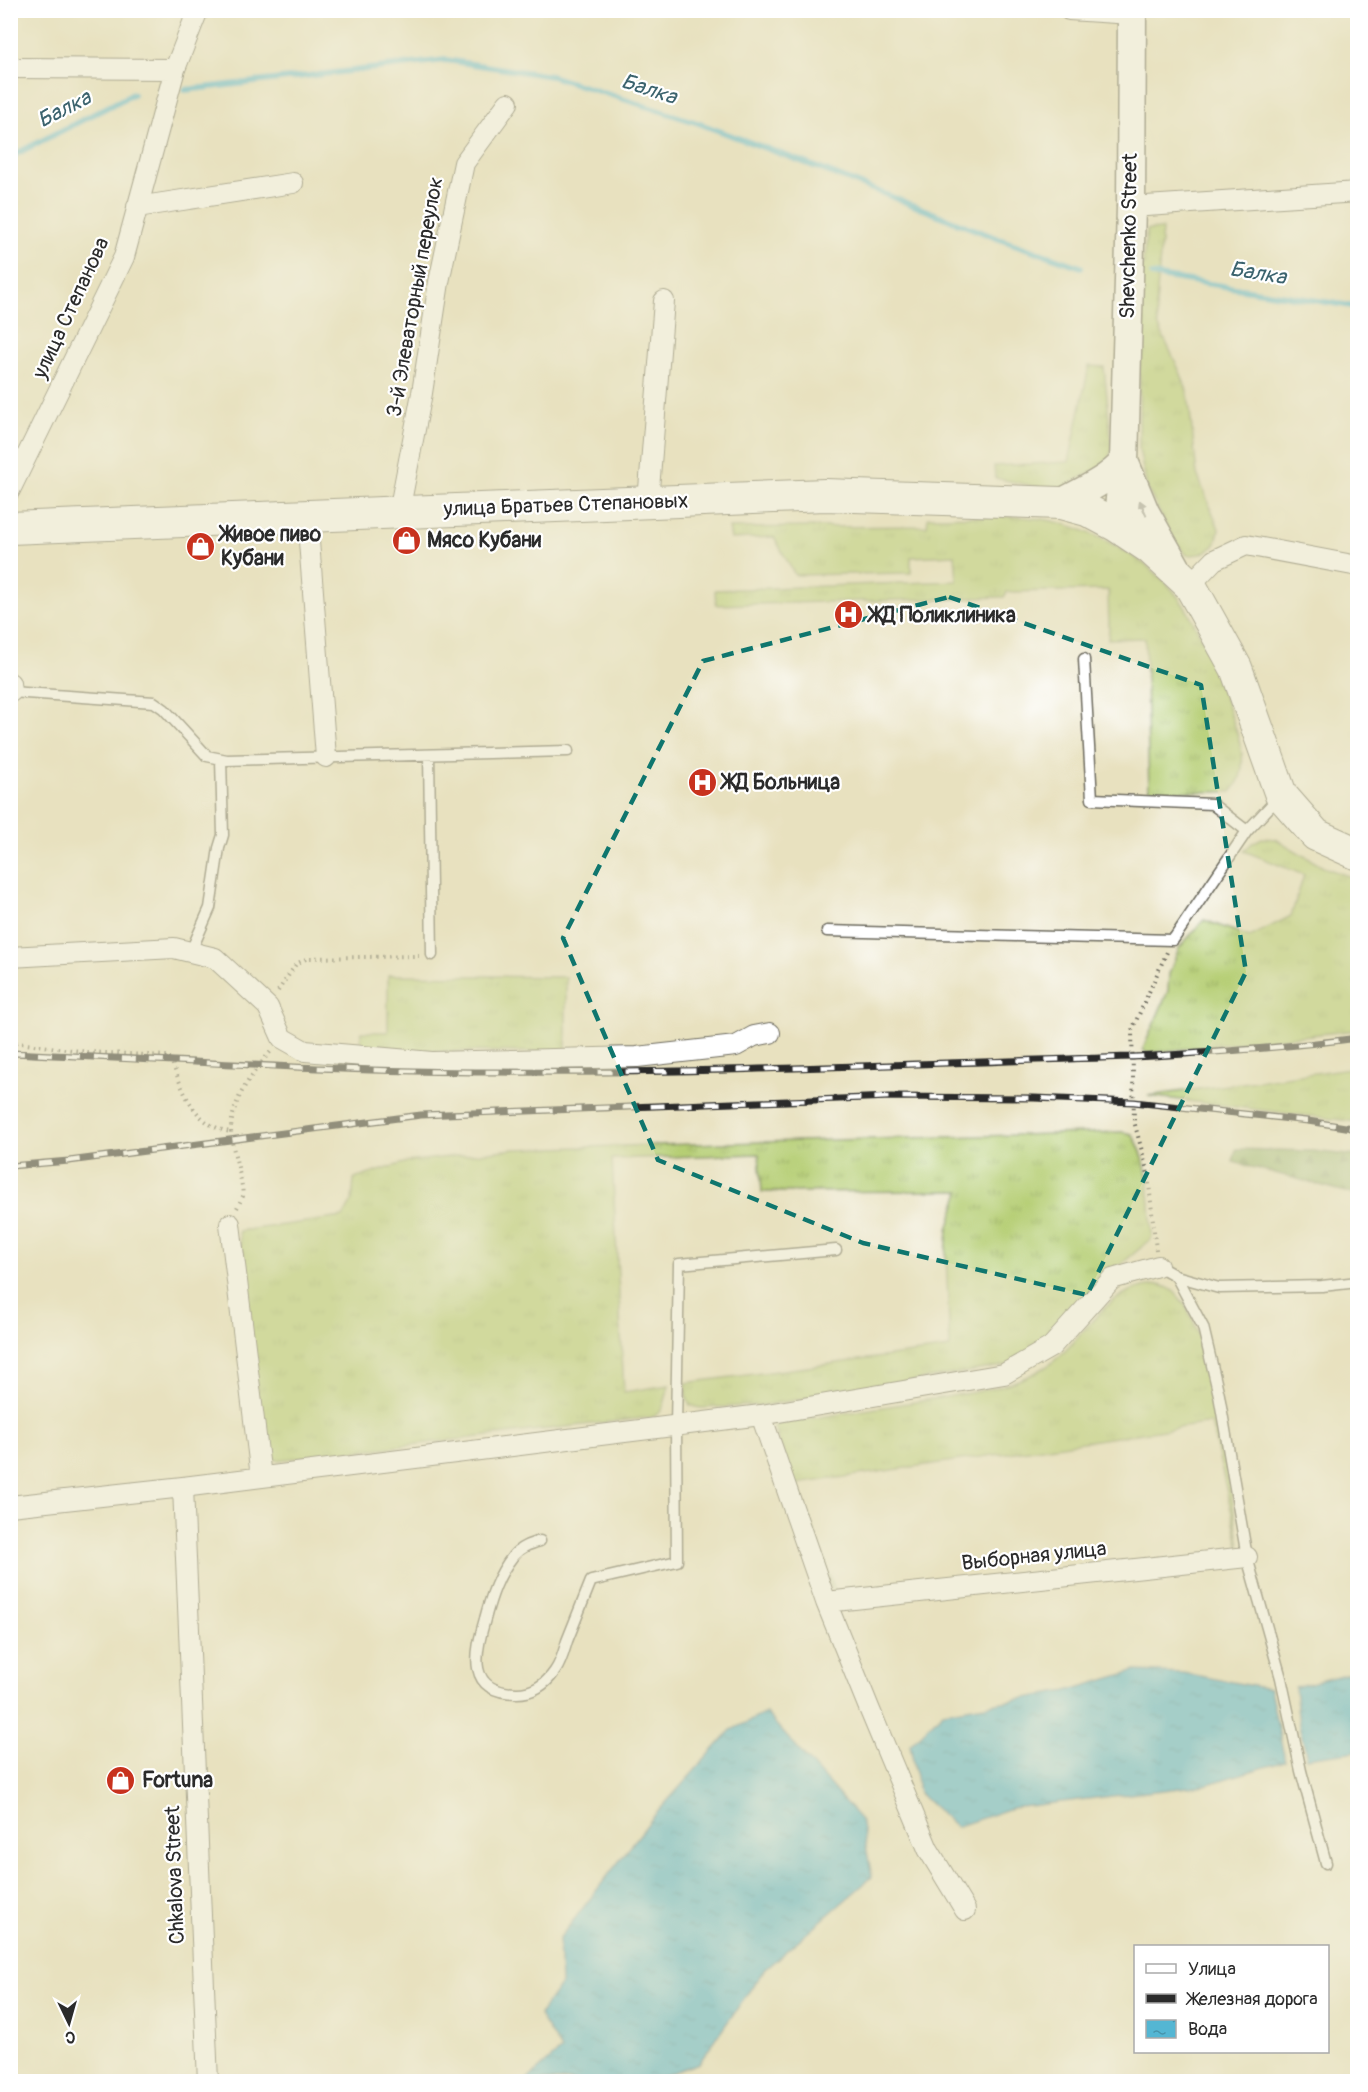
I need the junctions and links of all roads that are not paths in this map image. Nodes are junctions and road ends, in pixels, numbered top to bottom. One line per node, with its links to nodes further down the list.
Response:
1 (198, 10): 5 (street, улица Степанова)
2 (1069, 10): 3 (street)
3 (1132, 12): 10 (main road, Shevchenko Street)
4 (10, 68): 5 (street)
5 (175, 69): 9 (street, улица Степанова)
6 (508, 103): 16 (street, 3-й Элеваторный переулок)
7 (293, 183): 9 (street)
8 (1358, 192): 10 (street)
9 (137, 207): 13 (street, улица Степанова)
10 (1131, 207): 12 (main road, Shevchenko Street)
11 (664, 301): 14 (street)
12 (1125, 462): 15 (main road); 18 (main road, Shevchenko Street); 21 (main road, one-way to 12)
13 (10, 490)
14 (648, 502): 15 (main road, улица Братьев Степановых); 16 (main road, улица Братьев Степановых)
15 (1061, 503): 18 (main road, улица Братьев Степановых)
16 (399, 512): 17 (main road, улица Братьев Степановых)
17 (307, 516): 19 (main road, улица Братьев Степановых); 27 (street)
18 (1117, 526): 21 (main road, улица Братьев Степановых)
19 (10, 528)
20 (1358, 566): 21 (street)
21 (1186, 581): 29 (main road, улица Братьев Степановых)
22 (1084, 659): 30 (lane)
23 (10, 683): 24 (street)
24 (11, 692): 28 (lane)
25 (568, 751): 26 (lane)
26 (429, 755): 27 (lane); 34 (lane)
27 (326, 757): 28 (lane)
28 (221, 759): 33 (lane)
29 (1281, 795): 30 (lane); 31 (main road)
30 (1247, 831): 32 (lane)
31 (1358, 854)
32 (827, 931)
33 (191, 951): 35 (street); 36 (street)
34 (432, 955)
35 (10, 957)
36 (770, 1034)
37 (230, 1224): 44 (street)
38 (836, 1250): 43 (lane)
39 (1158, 1266): 40 (lane); 42 (street)
40 (1176, 1276): 41 (lane); 48 (lane)
41 (1358, 1282)
42 (761, 1415): 43 (street); 49 (street)
43 (676, 1426): 44 (street); 47 (lane)
44 (261, 1477): 45 (street)
45 (183, 1487): 46 (street); 52 (street, Chkalova Street)
46 (10, 1506)
47 (540, 1541)
48 (1247, 1557): 49 (street, Выборная улица); 50 (lane)
49 (826, 1602): 51 (street)
50 (1326, 1863)
51 (965, 1910)
52 (208, 2082)

